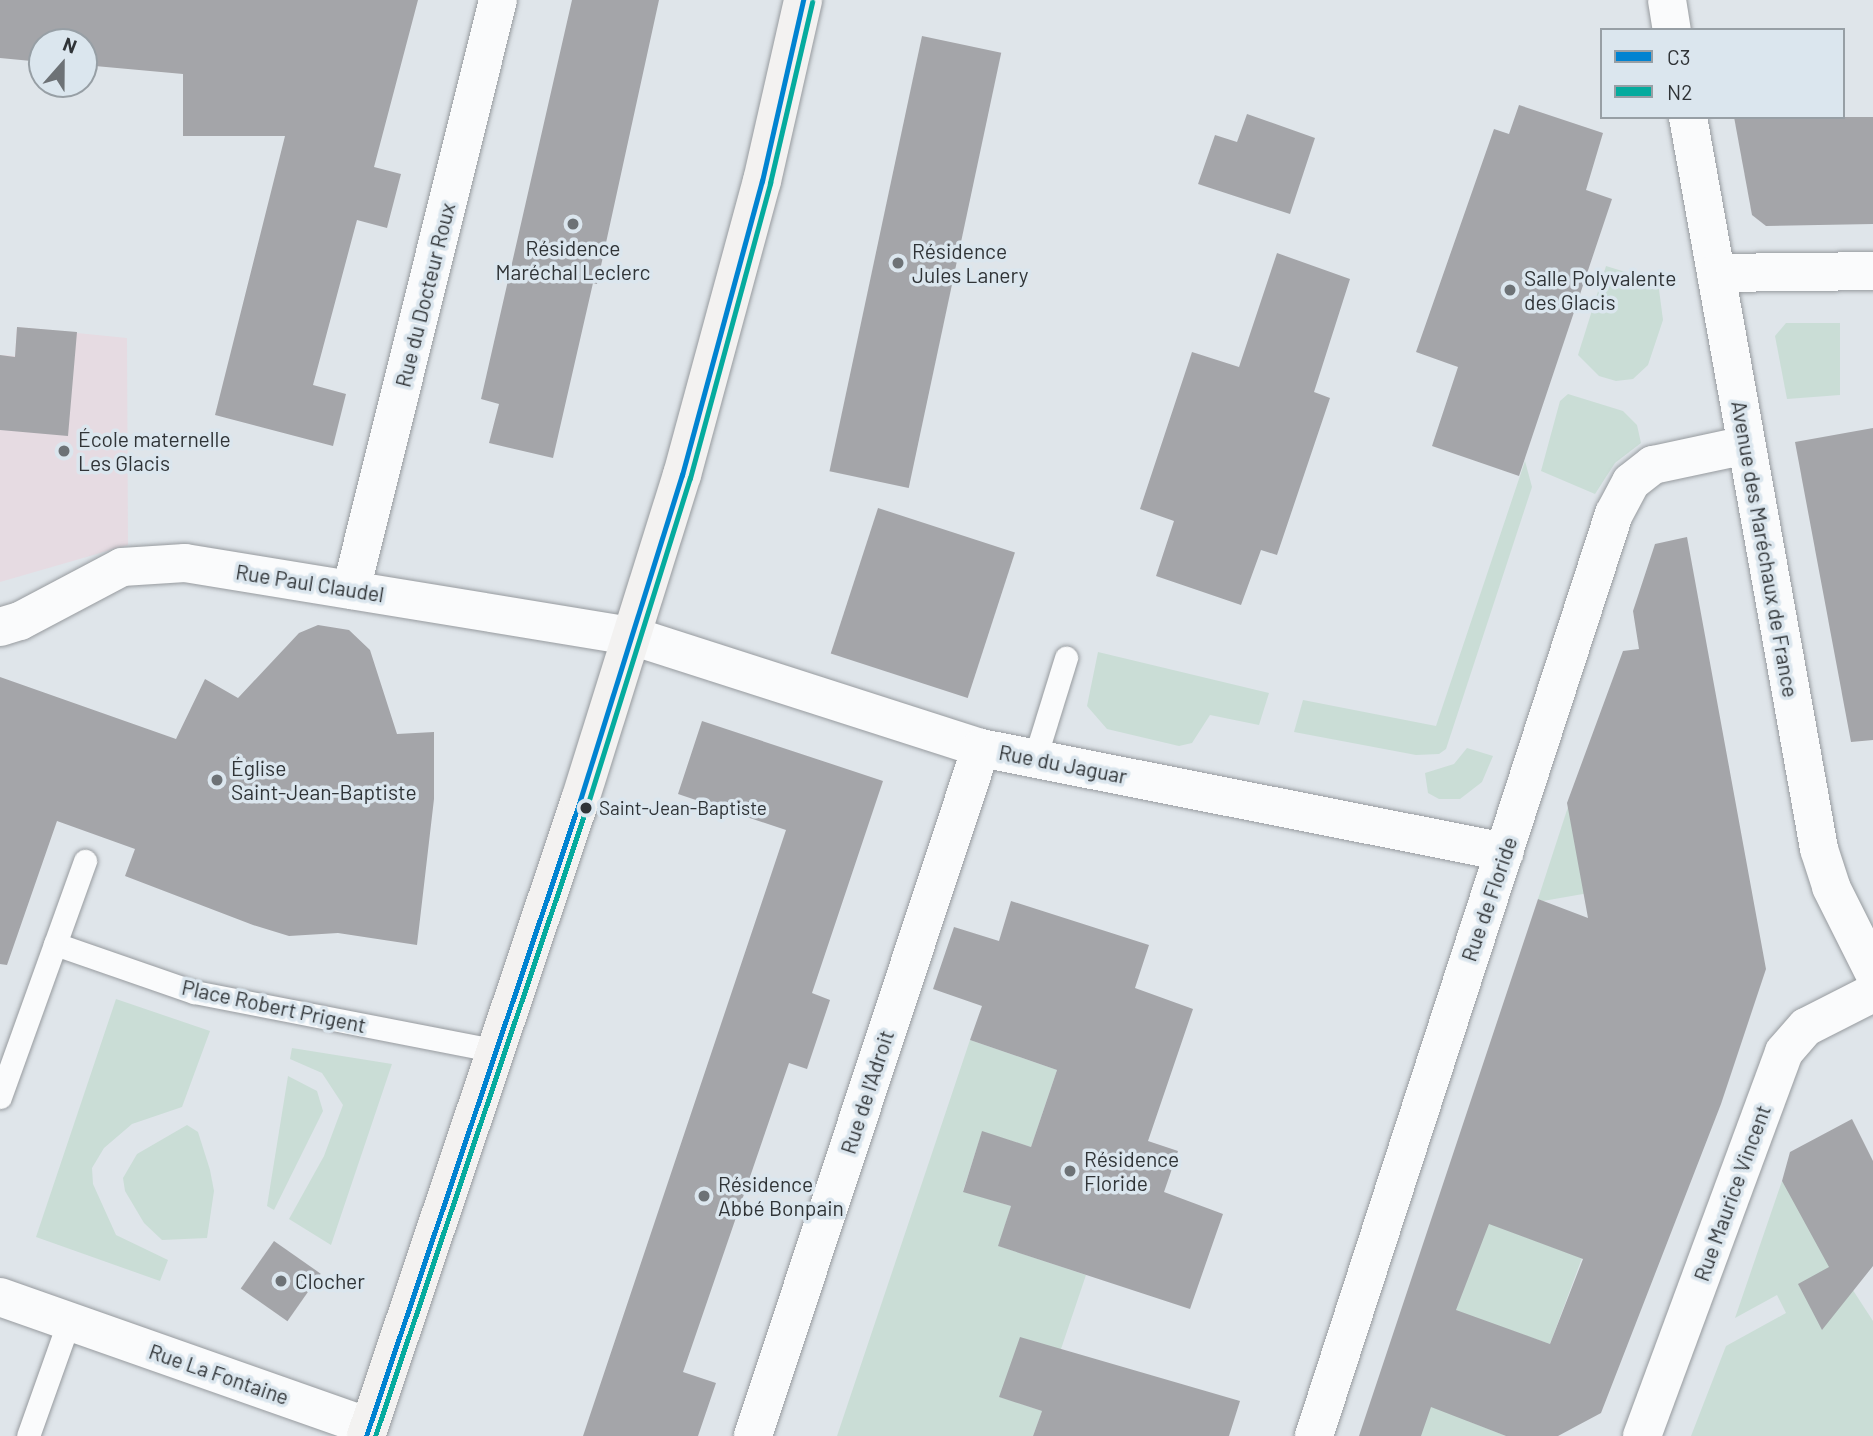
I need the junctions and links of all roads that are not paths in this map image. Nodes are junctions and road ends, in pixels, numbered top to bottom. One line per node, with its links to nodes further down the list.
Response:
1 (498, 0): 9 (street, Rue du Docteur Roux)
2 (803, 0): 11 (street)
3 (1667, 0): 4 (street)
4 (1672, 28)
5 (1688, 119): 7 (street, Avenue des Maréchaux de France)
6 (1873, 271): 7 (street)
7 (1717, 273): 8 (street, Avenue des Maréchaux de France)
8 (1746, 445): 15 (street, Rue de Floride); 18 (street, Avenue des Maréchaux de France)
9 (351, 590): 10 (street, Rue Paul Claudel); 11 (street, Rue Paul Claudel)
10 (0, 627)
11 (632, 636): 13 (street, Rue du Jaguar); 20 (street)
12 (1066, 658): 14 (lane)
13 (981, 748): 14 (street, Rue du Jaguar); 26 (street, Rue de l'Adroit)
14 (1035, 758): 15 (street, Rue du Jaguar)
15 (1505, 852): 27 (street, Rue de Floride)
16 (85, 861): 17 (lane)
17 (55, 944): 20 (lane, Place Robert Prigent); 21 (lane)
18 (1873, 971)
19 (1873, 993): 28 (street, Rue Maurice Vincent)
20 (497, 1051): 24 (street)
21 (0, 1097)
22 (0, 1297): 23 (street, Rue La Fontaine)
23 (69, 1321): 24 (street, Rue La Fontaine); 25 (lane)
24 (368, 1431)
25 (28, 1436)
26 (753, 1436)
27 (1314, 1436)
28 (1642, 1436)

